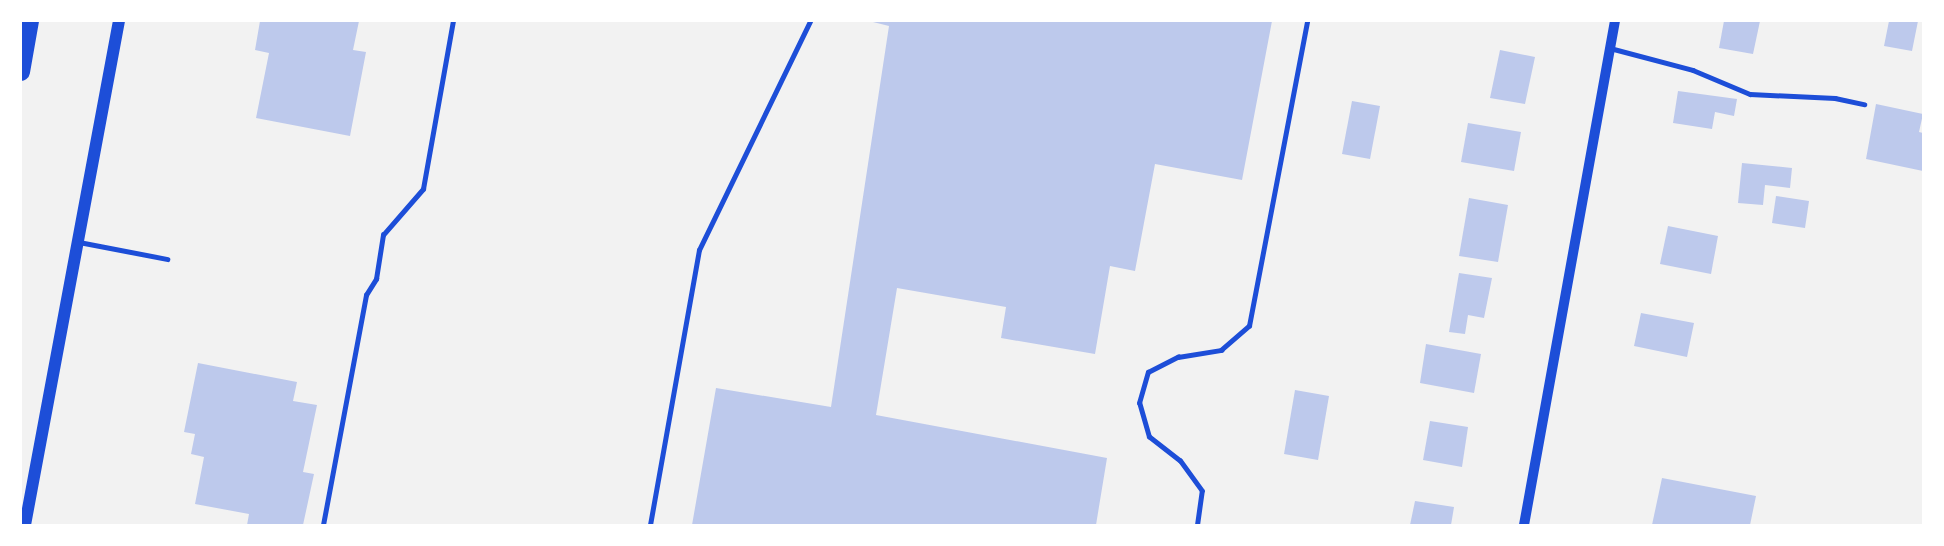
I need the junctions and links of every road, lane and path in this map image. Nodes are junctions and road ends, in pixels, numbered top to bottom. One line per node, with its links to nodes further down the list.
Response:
1 (30, 21): 8 (highway)
2 (119, 21): 10 (main road)
3 (453, 21): 13 (lane)
4 (810, 21): 14 (lane)
5 (1307, 21): 15 (lane)
6 (1615, 21): 7 (street)
7 (1610, 48): 9 (lane); 16 (street)
8 (21, 72)
9 (1864, 104)
10 (78, 242): 11 (lane); 12 (main road)
11 (167, 259)
12 (25, 525)
13 (323, 525)
14 (650, 525)
15 (1197, 525)
16 (1524, 525)

